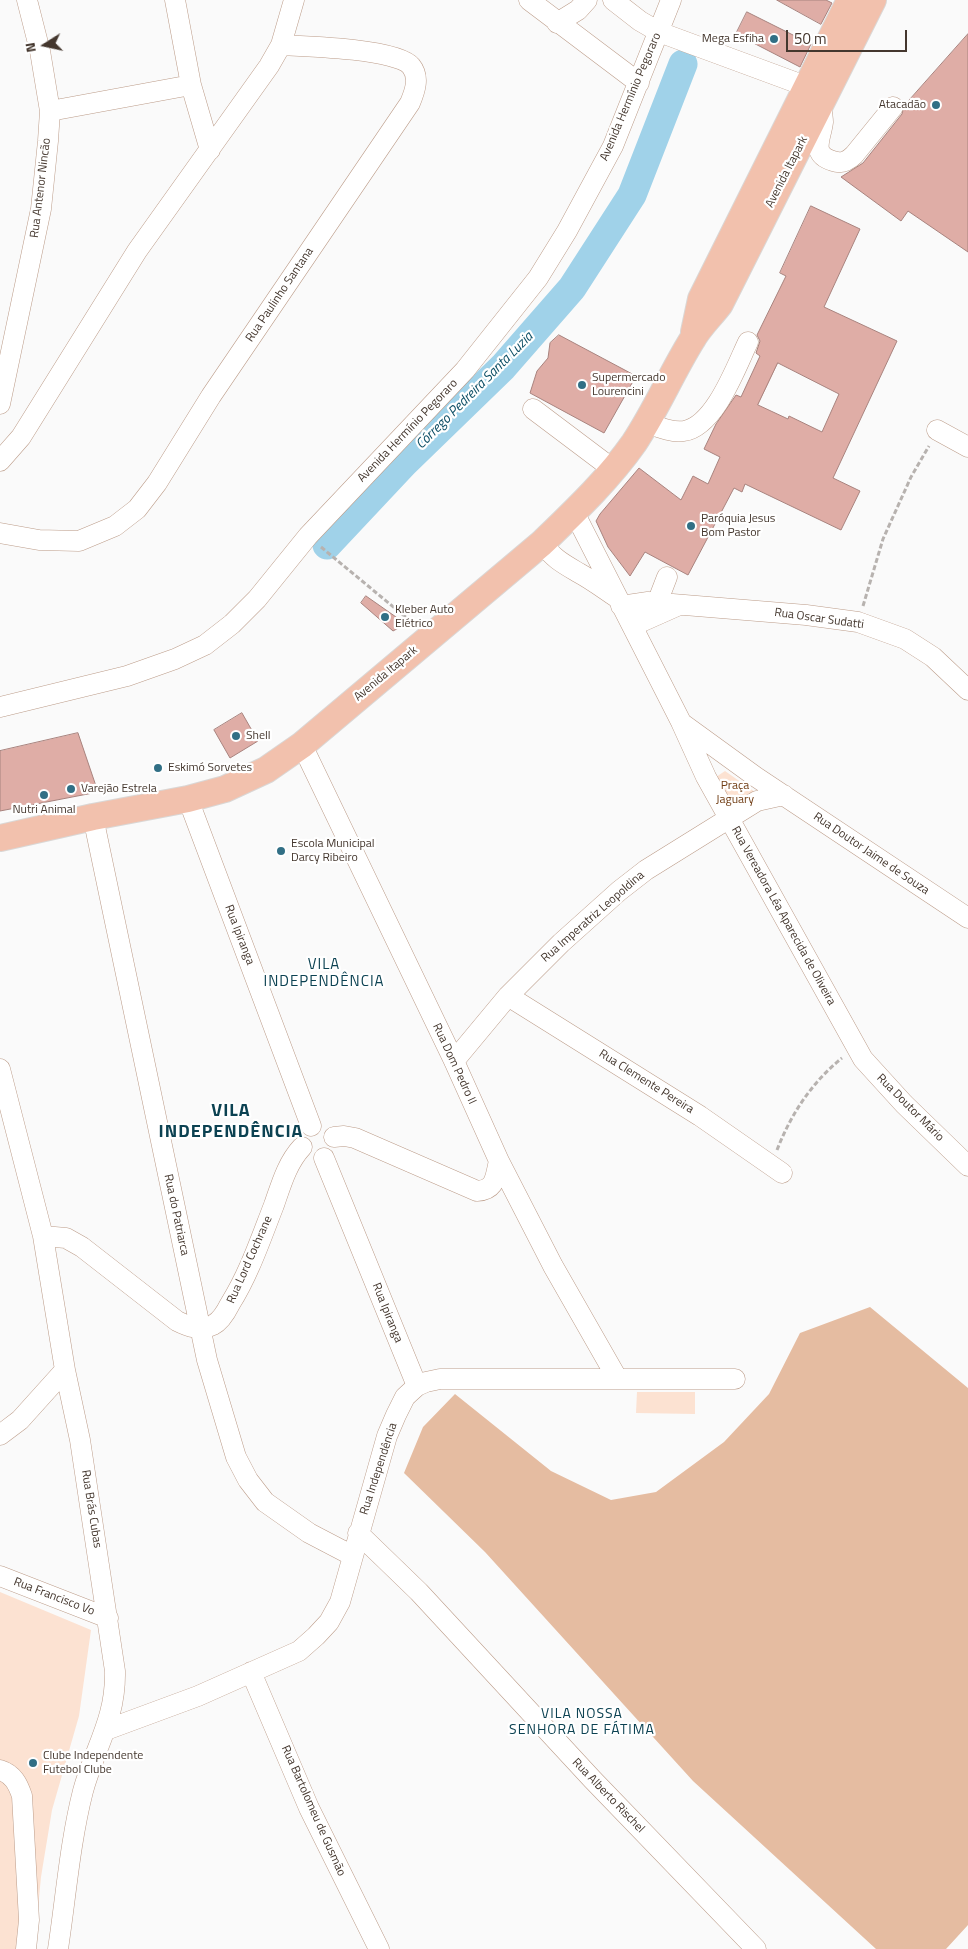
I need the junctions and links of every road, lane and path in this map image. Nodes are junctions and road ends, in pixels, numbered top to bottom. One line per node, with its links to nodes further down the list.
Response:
1 (27, 0): 17 (street, Rua Antenor Nincão)
2 (174, 0): 14 (street)
3 (294, 0): 12 (street)
4 (529, 0): 10 (street)
5 (586, 0): 10 (street)
6 (613, 0): 11 (street)
7 (671, 0): 11 (street, Avenida Hermínio Pegoraro)
8 (850, 0): 15 (main road, Avenida Itapark)
9 (873, 0): 15 (main road, Avenida Itapark)
10 (557, 22): 13 (street)
11 (660, 32): 13 (street, Avenida Hermínio Pegoraro); 15 (street)
12 (281, 45): 18 (street); 28 (street, Rua Paulinho Santana)
13 (640, 83): 29 (street, Avenida Hermínio Pegoraro)
14 (192, 85): 17 (street); 18 (street)
15 (815, 95): 16 (street); 22 (main road, Avenida Itapark)
16 (893, 107)
17 (50, 111): 20 (street, Rua Antenor Nincão)
18 (210, 150): 25 (street)
19 (748, 342): 22 (street)
20 (0, 404)
21 (533, 409): 26 (street)
22 (647, 423): 26 (main road, Avenida Itapark)
23 (937, 430): 24 (street); 35 (path)
24 (968, 447)
25 (0, 461)
26 (614, 470): 27 (main road, Avenida Itapark)
27 (574, 512): 30 (main road, Avenida Itapark); 32 (street, Rua Vereadora Léa Aparecida de Oliveira)
28 (0, 533)
29 (308, 536): 37 (path); 39 (street, Avenida Hermínio Pegoraro)
30 (542, 543): 32 (street, Rua Vereadora Léa Aparecida de Oliveira); 37 (main road, Avenida Itapark)
31 (667, 577): 33 (street)
32 (619, 602): 33 (street, Rua Oscar Sudatti); 36 (street, Rua Vereadora Léa Aparecida de Oliveira)
33 (657, 603): 34 (street, Rua Oscar Sudatti)
34 (679, 605): 35 (street, Rua Oscar Sudatti); 36 (street, Rua Oscar Sudatti)
35 (858, 622): 38 (street, Rua Oscar Sudatti)
36 (632, 626): 40 (street, Rua Vereadora Léa Aparecida de Oliveira)
37 (429, 638): 41 (main road, Avenida Itapark)
38 (968, 690)
39 (0, 707)
40 (681, 722): 42 (street, Rua Doutor Jaime de Souza); 43 (street, Rua Vereadora Léa Aparecida de Oliveira)
41 (302, 745): 46 (main road, Avenida Itapark); 54 (street, Rua Dom Pedro II)
42 (728, 757): 43 (street); 44 (street, Rua Doutor Jaime de Souza)
43 (706, 777): 49 (street, Rua Vereadora Léa Aparecida de Oliveira)
44 (756, 777): 45 (street, Rua Doutor Jaime de Souza); 47 (street)
45 (784, 795): 47 (street); 51 (street, Rua Doutor Jaime de Souza)
46 (188, 799): 48 (main road, Avenida Itapark); 56 (street, Rua Ipiranga)
47 (757, 802): 49 (street, Rua Imperatriz Leopoldina)
48 (93, 817): 50 (main road, Avenida Itapark); 64 (street, Rua do Patriarca)
49 (729, 818): 52 (street, Rua Imperatriz Leopoldina); 53 (street, Rua Vereadora Léa Aparecida de Oliveira)
50 (0, 838)
51 (962, 915)
52 (508, 996): 54 (street, Rua Imperatriz Leopoldina); 62 (street, Rua Clemente Pereira)
53 (856, 1047): 61 (street, Rua Doutor Mário); 62 (path)
54 (454, 1061): 60 (street, Rua Dom Pedro II)
55 (0, 1069): 63 (street, Rua Brás Cubas)
56 (311, 1126): 57 (street); 58 (street)
57 (334, 1136): 59 (street); 60 (street)
58 (302, 1146): 59 (street); 64 (street, Rua Lord Cochrane)
59 (324, 1158): 68 (street, Rua Ipiranga)
60 (498, 1161): 66 (street, Rua Dom Pedro II)
61 (968, 1166)
62 (777, 1170)
63 (43, 1236): 64 (street); 65 (street, Rua Brás Cubas)
64 (200, 1329): 71 (street, Rua do Patriarca)
65 (65, 1370): 69 (street); 73 (street, Rua Brás Cubas)
66 (617, 1378): 67 (street); 68 (street)
67 (735, 1379)
68 (417, 1386): 70 (street, Rua Independência)
69 (0, 1435)
70 (358, 1533): 71 (street, Rua Independência); 80 (street, Rua Alberto Rischel)
71 (353, 1556): 74 (street, Rua Independência)
72 (0, 1576): 73 (street, Rua Francisco Vo)
73 (108, 1618): 75 (street, Rua Brás Cubas)
74 (251, 1672): 75 (street, Rua Independência); 79 (street, Rua Bartolomeu de Gusmão)
75 (106, 1730): 78 (street, Rua Brás Cubas)
76 (0, 1770): 77 (street)
77 (26, 1949)
78 (58, 1949)
79 (378, 1949)
80 (756, 1949)

